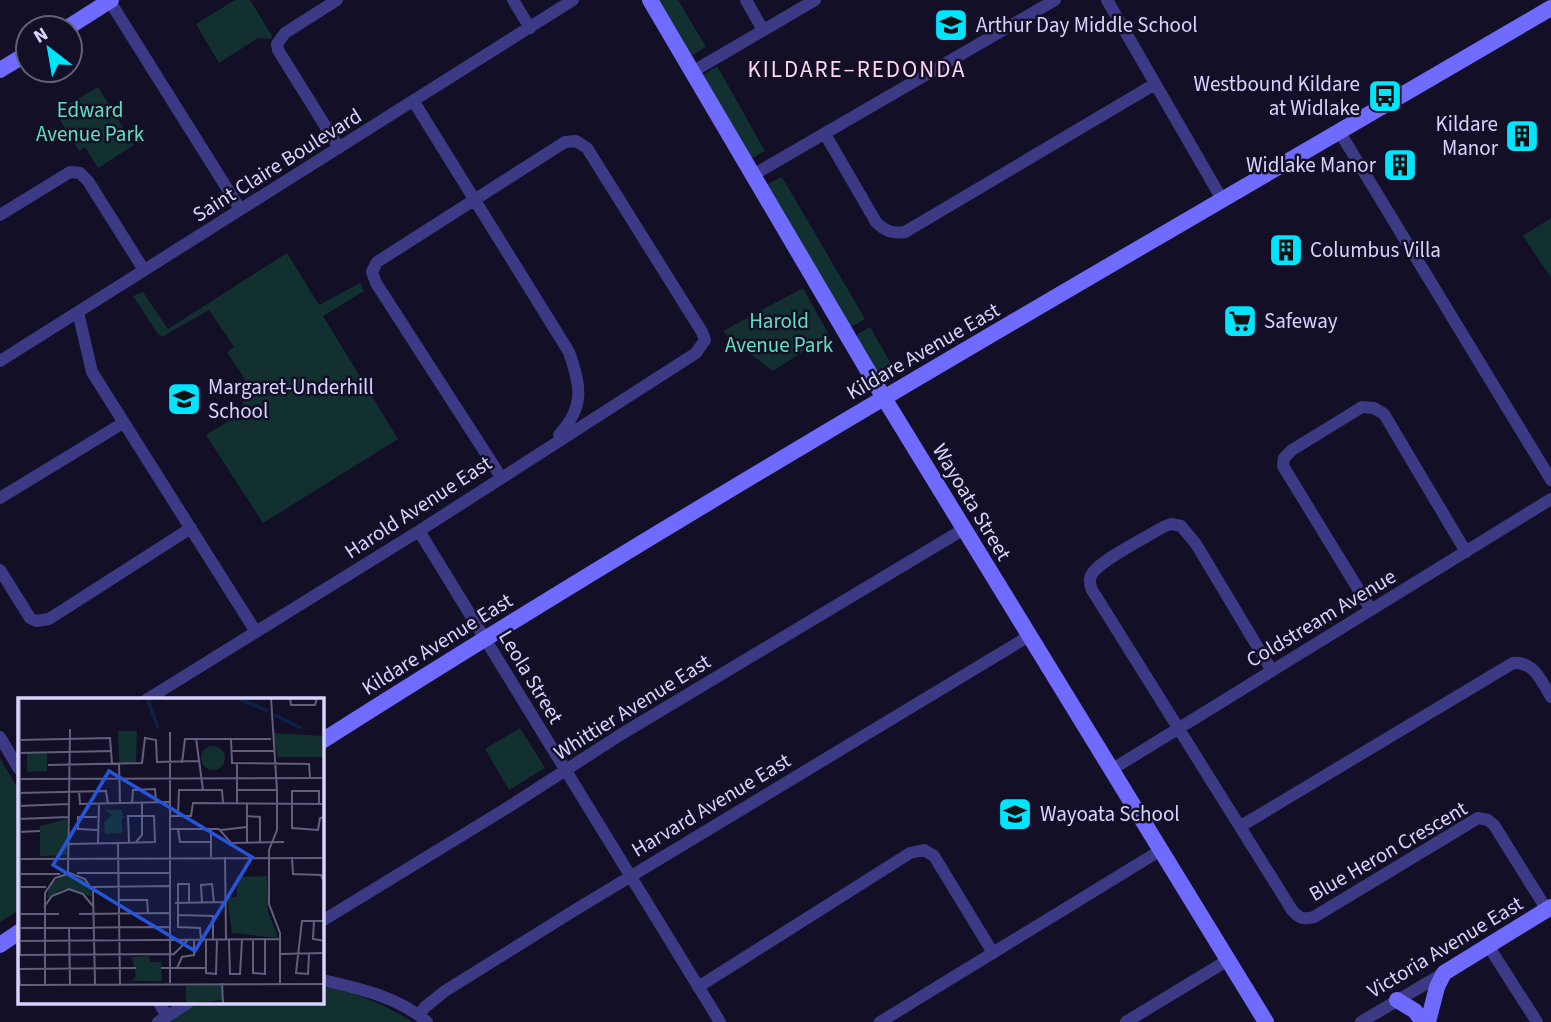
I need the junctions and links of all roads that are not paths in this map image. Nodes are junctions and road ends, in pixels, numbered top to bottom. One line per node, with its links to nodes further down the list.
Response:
1 (110, 0): 11 (street); 23 (street)
2 (337, 0): 19 (street)
3 (513, 0): 12 (street)
4 (573, 0): 12 (street, Saint Claire Boulevard)
5 (650, 0): 14 (street, Wayoata Street)
6 (746, 0): 13 (street)
7 (815, 0): 13 (street)
8 (1055, 0): 18 (street)
9 (1107, 0): 15 (street)
10 (1551, 8): 17 (street, Kildare Avenue East)
11 (84, 17)
12 (530, 28): 16 (street, Saint Claire Boulevard)
13 (763, 30): 14 (street)
14 (692, 72): 20 (street, Wayoata Street)
15 (1155, 84): 18 (street); 22 (street)
16 (414, 102): 19 (street, Saint Claire Boulevard); 21 (street)
17 (1339, 131): 22 (street, Kildare Avenue East); 32 (street)
18 (825, 134): 20 (street)
19 (339, 148): 23 (street, Saint Claire Boulevard)
20 (753, 175): 28 (street, Wayoata Street)
21 (475, 200): 30 (street); 30 (street, Harold Avenue East); 31 (street)
22 (1223, 201): 28 (street, Kildare Avenue East)
23 (240, 209): 25 (street, Saint Claire Boulevard)
24 (0, 215): 25 (street)
25 (144, 270): 26 (street, Saint Claire Boulevard)
26 (78, 312): 27 (street, Saint Claire Boulevard); 29 (street)
27 (0, 361)
28 (884, 398): 36 (street, Wayoata Street); 43 (street, Kildare Avenue East)
29 (123, 423): 33 (street); 35 (street)
30 (550, 445): 31 (street, Harold Avenue East)
31 (501, 477): 37 (street, Harold Avenue East)
32 (1551, 480)
33 (0, 498)
34 (1551, 499): 38 (street, Coldstream Avenue)
35 (191, 528): 39 (street); 41 (street)
36 (964, 529): 42 (street, Wayoata Street); 52 (street, Whittier Avenue East)
37 (419, 531): 41 (street, Harold Avenue East); 43 (street, Leola Street)
38 (1466, 552): 40 (street, Coldstream Avenue); 40 (street)
39 (0, 570)
40 (1371, 610): 44 (street, Coldstream Avenue)
41 (256, 632): 46 (street, Harold Avenue East)
42 (1029, 636): 51 (street, Wayoata Street); 55 (street, Harvard Avenue East)
43 (485, 638): 49 (street, Kildare Avenue East); 52 (street, Leola Street)
44 (1272, 670): 47 (street, Coldstream Avenue); 47 (street, Blue Heron Crescent)
45 (1551, 697): 53 (street)
46 (149, 698)
47 (1179, 728): 51 (street, Coldstream Avenue); 53 (street, Blue Heron Crescent)
48 (0, 737): 50 (street)
49 (324, 740)
50 (18, 767)
51 (1111, 770): 54 (street, Wayoata Street)
52 (565, 771): 55 (street, Leola Street); 57 (street, Whittier Avenue East)
53 (1241, 826): 56 (street, Blue Heron Crescent)
54 (1161, 850): 61 (street); 62 (street, Wayoata Street)
55 (632, 876): 65 (street, Leola Street); 68 (street, Harvard Avenue East)
56 (1549, 908): 60 (street, Victoria Avenue East)
57 (324, 921)
58 (18, 933): 59 (street)
59 (0, 945)
60 (1489, 947): 63 (street, Victoria Avenue East); 76 (street)
61 (993, 953): 65 (street); 71 (street)
62 (1228, 960): 72 (street); 73 (street, Wayoata Street)
63 (1444, 972): 66 (street, Victoria Avenue East); 75 (street)
64 (324, 981): 68 (street)
65 (698, 987): 70 (street, Leola Street)
66 (1397, 1000): 74 (street, Victoria Avenue East); 75 (street)
67 (186, 1004): 69 (street)
68 (423, 1018)
69 (162, 1019)
70 (720, 1022)
71 (880, 1022)
72 (1126, 1022)
73 (1266, 1022)
74 (1361, 1022)
75 (1426, 1022)
76 (1537, 1022)

